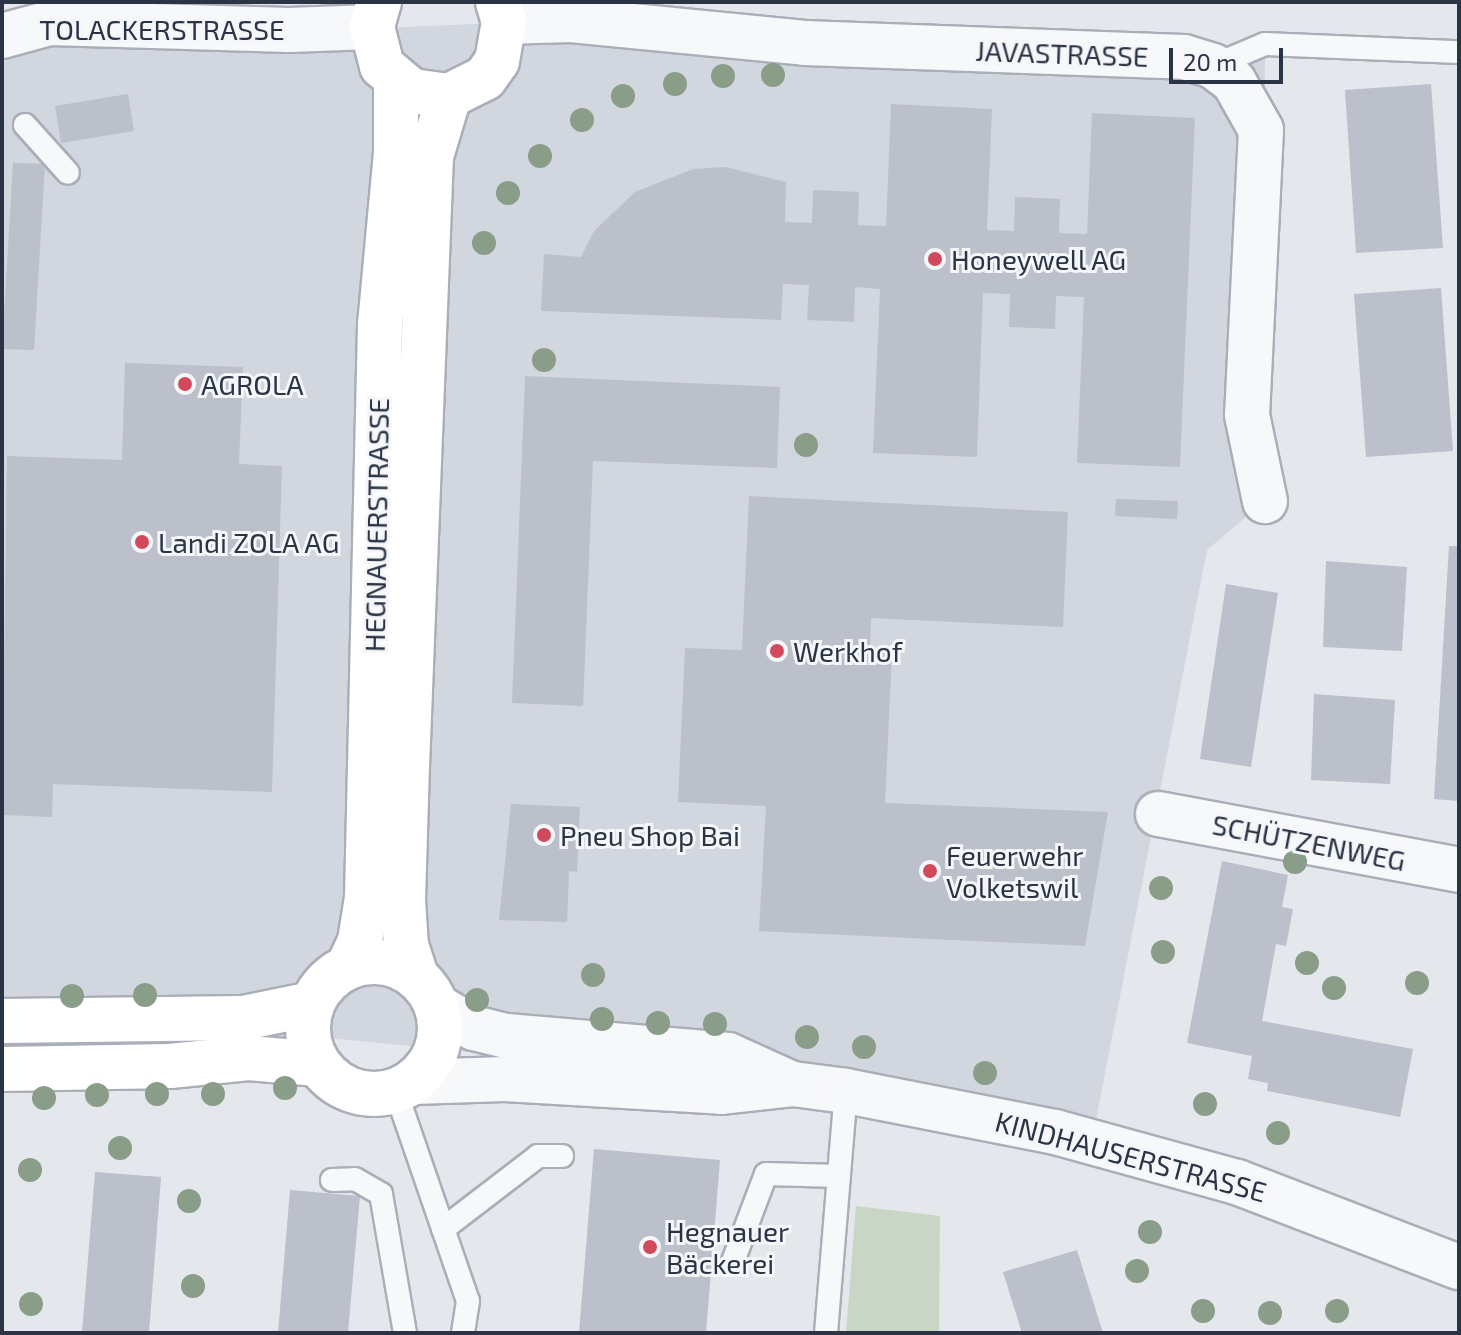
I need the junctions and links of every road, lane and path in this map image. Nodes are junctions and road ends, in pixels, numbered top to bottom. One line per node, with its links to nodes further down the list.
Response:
1 (501, 12): 5 (street, JAVASTRASSE); 7 (main road)
2 (376, 14): 3 (street, TOLACKERSTRASSE); 6 (main road)
3 (2, 36)
4 (1459, 52): 5 (lane)
5 (1213, 66): 10 (street)
6 (396, 81): 7 (main road); 13 (main road, HEGNAUERSTRASSE)
7 (449, 96): 14 (main road, HEGNAUERSTRASSE)
8 (25, 125): 9 (lane)
9 (68, 173)
10 (1265, 501)
11 (1158, 814): 12 (street, SCHÜTZENWEG)
12 (1459, 870)
13 (348, 967): 14 (main road, KINDHAUSERSTRASSE); 15 (main road)
14 (427, 992): 19 (street, KINDHAUSERSTRASSE); 20 (main road)
15 (312, 1004): 16 (main road); 17 (main road)
16 (2, 1021)
17 (318, 1064): 18 (main road); 20 (main road, KINDHAUSERSTRASSE)
18 (2, 1069)
19 (793, 1084): 20 (street, KINDHAUSERSTRASSE); 21 (street, KINDHAUSERSTRASSE)
20 (405, 1087): 25 (lane)
21 (846, 1091): 23 (lane); 27 (street, KINDHAUSERSTRASSE)
22 (562, 1156): 25 (lane)
23 (839, 1176): 26 (lane); 30 (lane)
24 (332, 1180): 28 (lane)
25 (443, 1229): 29 (lane)
26 (732, 1264)
27 (1459, 1267)
28 (405, 1333)
29 (463, 1333)
30 (826, 1333)

